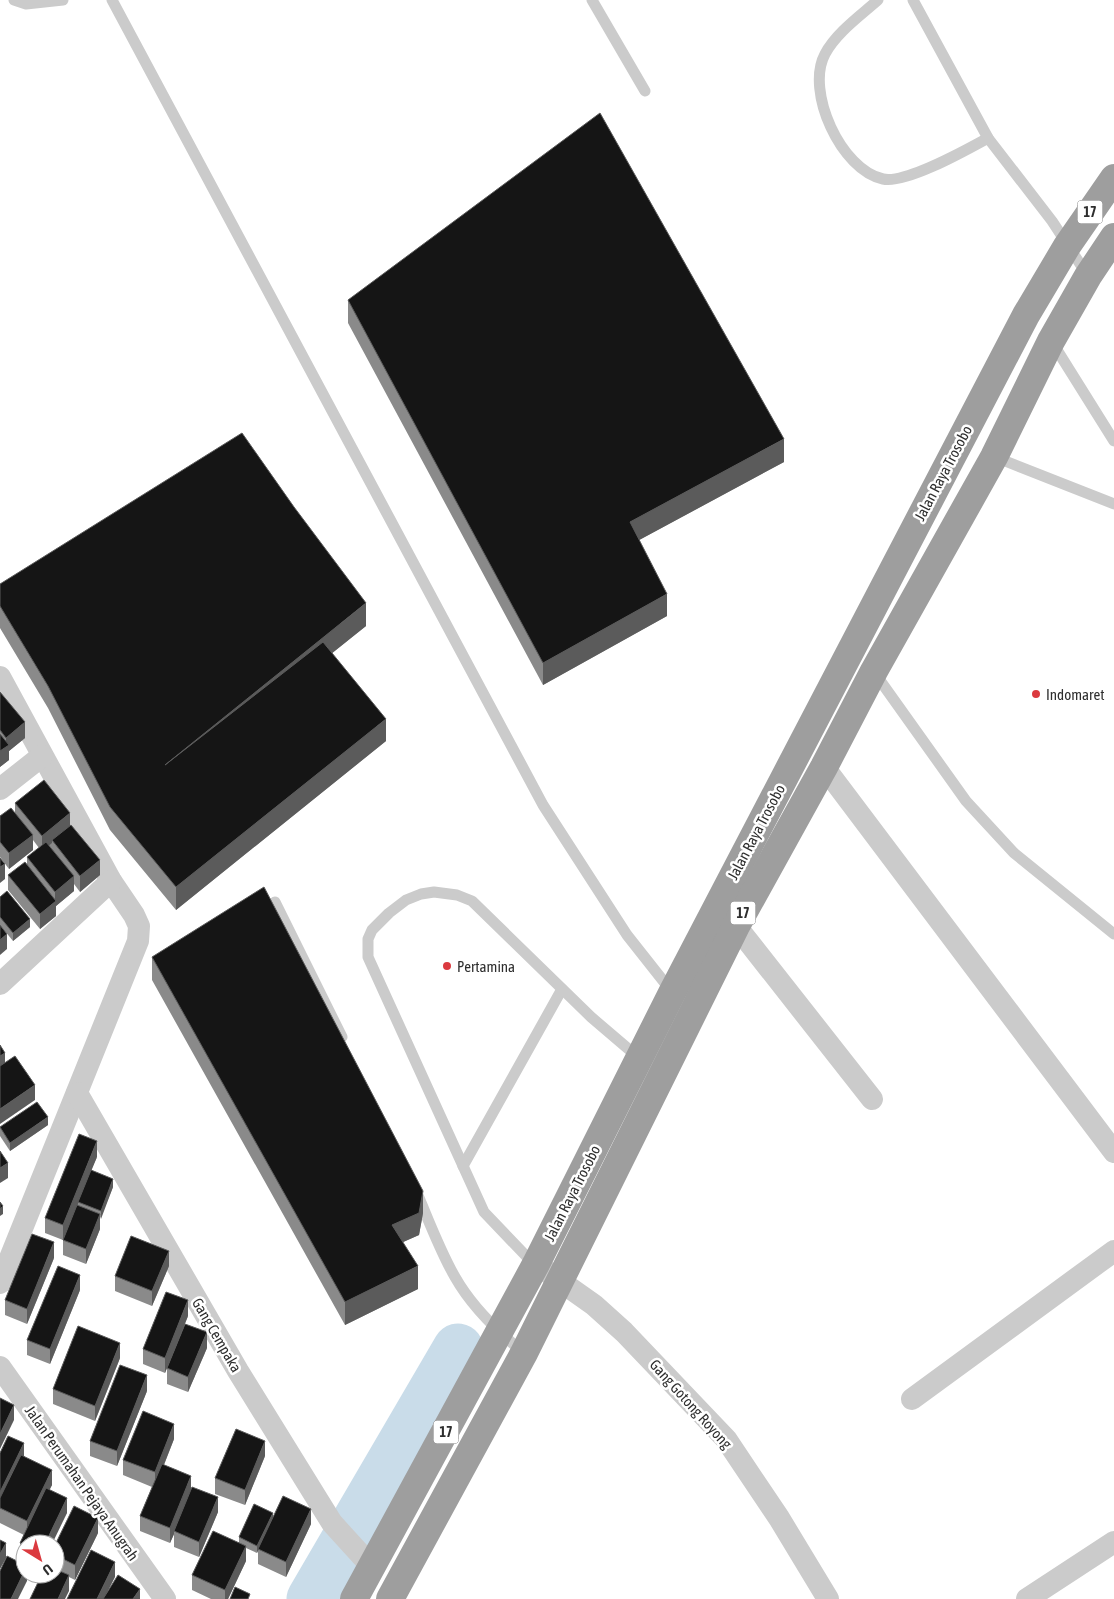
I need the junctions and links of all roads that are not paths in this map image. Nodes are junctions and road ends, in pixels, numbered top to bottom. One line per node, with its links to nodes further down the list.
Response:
1 (14, 0): 2 (lane)
2 (63, 0)
3 (112, 0): 28 (lane)
4 (592, 0): 7 (lane)
5 (878, 0): 8 (lane)
6 (913, 0): 8 (lane)
7 (645, 91)
8 (988, 138): 11 (lane)
9 (1114, 178): 11 (highway, Jalan Raya Trosobo / 17)
10 (1114, 237): 12 (highway, Jalan Raya Trosobo / 17)
11 (1067, 246): 12 (lane); 28 (highway, Jalan Raya Trosobo / 17)
12 (1088, 276): 13 (highway, Jalan Raya Trosobo / 17)
13 (1051, 341): 14 (lane); 15 (highway, Jalan Raya Trosobo / 17)
14 (1114, 441)
15 (994, 457): 16 (lane); 17 (highway, Jalan Raya Trosobo / 17)
16 (1114, 504)
17 (874, 671): 20 (highway, Jalan Raya Trosobo / 17); 25 (lane)
18 (0, 677): 19 (street)
19 (42, 756): 21 (street); 22 (street)
20 (824, 768): 24 (highway, Jalan Raya Trosobo / 17); 33 (street)
21 (0, 789)
22 (111, 881): 26 (street); 31 (street)
23 (275, 902): 29 (lane)
24 (736, 926): 28 (highway, Jalan Raya Trosobo / 17); 32 (street)
25 (1114, 934)
26 (0, 984)
27 (562, 989): 30 (lane); 34 (lane); 34 (lane)
28 (683, 1003): 30 (highway, Jalan Raya Trosobo / 17)
29 (348, 1051)
30 (651, 1068): 37 (highway, Jalan Raya Trosobo / 17); 38 (highway, Jalan Raya Trosobo / 17)
31 (77, 1092): 39 (street); 45 (street, Gang Cempaka)
32 (872, 1099)
33 (1114, 1152)
34 (463, 1166): 37 (lane)
35 (411, 1182): 40 (lane)
36 (1114, 1251): 43 (street)
37 (536, 1264): 38 (street, Gang Gotong Royong); 40 (highway, Jalan Raya Trosobo / 17)
38 (561, 1281): 41 (highway, Jalan Raya Trosobo / 17); 49 (street, Gang Gotong Royong)
39 (0, 1283)
40 (499, 1333): 41 (lane); 45 (highway, Jalan Raya Trosobo / 17)
41 (524, 1353): 48 (highway, Jalan Raya Trosobo / 17)
42 (0, 1367): 46 (street, Jalan Perumahan Pejaya Anugrah)
43 (912, 1399)
44 (1114, 1542): 50 (street)
45 (367, 1563): 47 (highway, Jalan Raya Trosobo / 17)
46 (165, 1599)
47 (354, 1599)
48 (390, 1599)
49 (828, 1599)
50 (1027, 1599)

